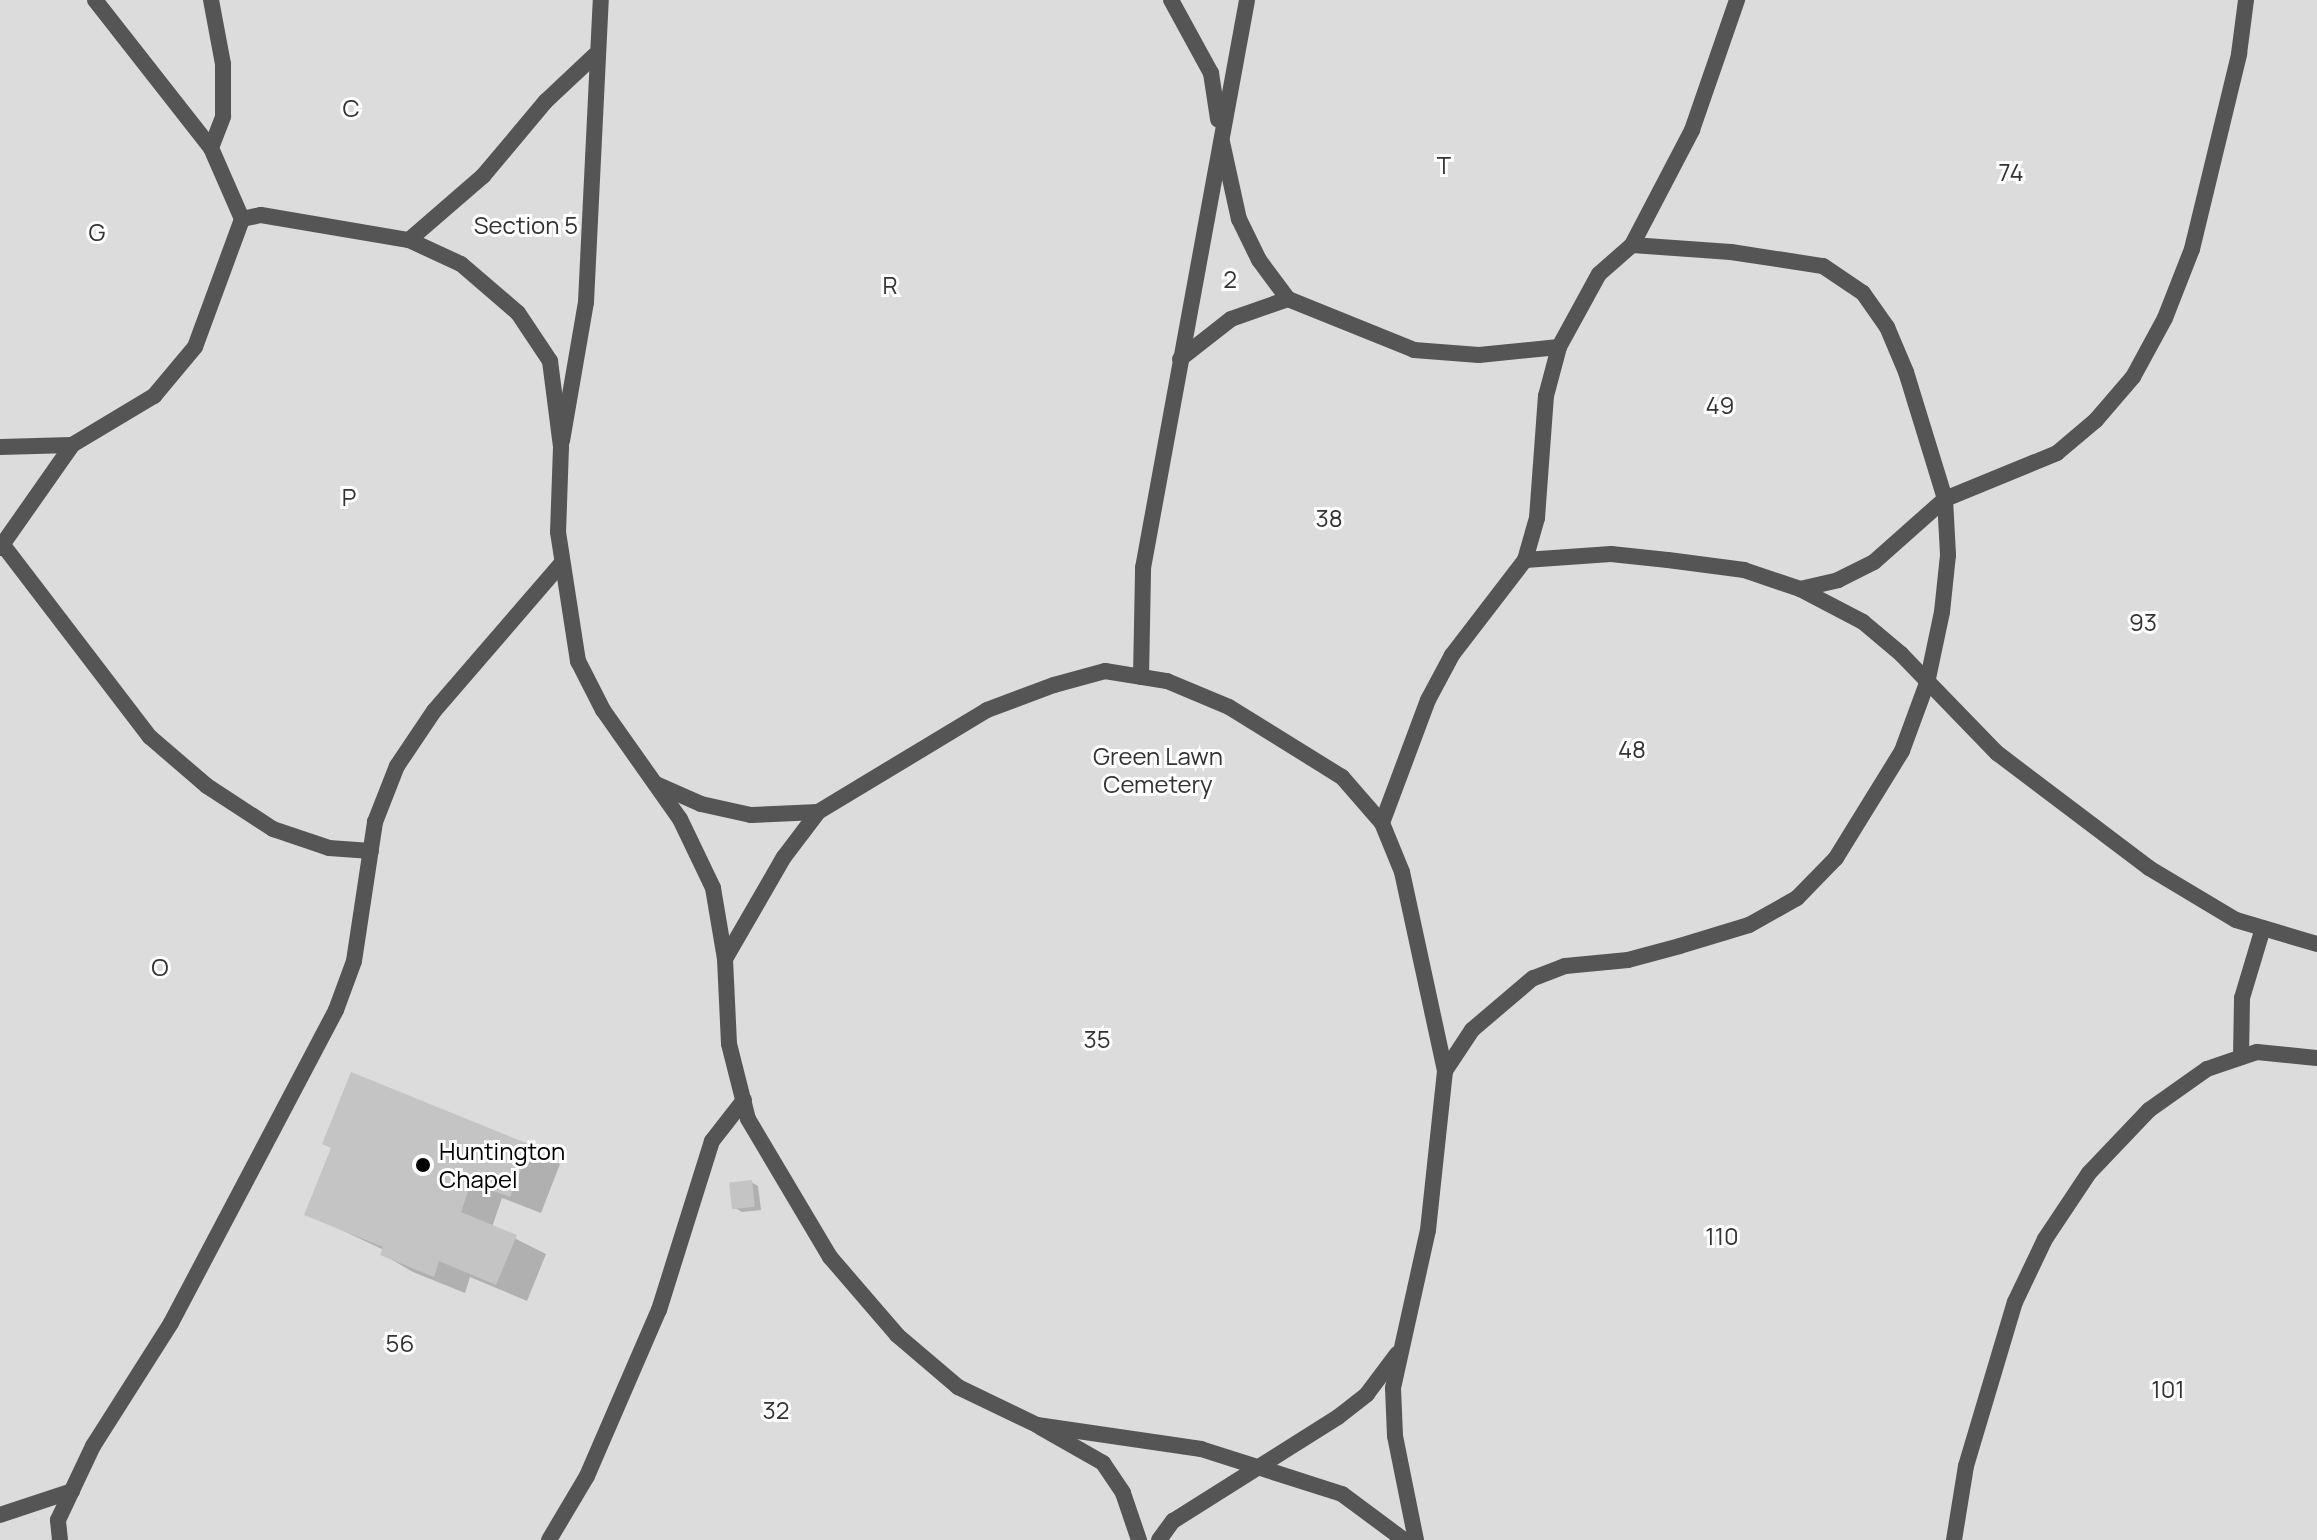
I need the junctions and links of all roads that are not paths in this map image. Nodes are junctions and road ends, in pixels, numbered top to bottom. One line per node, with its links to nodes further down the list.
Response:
1 (95, 0): 10 (street)
2 (211, 0): 10 (street)
3 (601, 0): 8 (street)
4 (1171, 0): 9 (street)
5 (1247, 0): 9 (street)
6 (1737, 0): 13 (street)
7 (2246, 0): 20 (street)
8 (595, 55): 12 (street); 19 (street)
9 (1220, 134): 14 (street); 16 (street)
10 (211, 148): 11 (street)
11 (242, 219): 12 (street); 17 (street)
12 (409, 240): 19 (street)
13 (1632, 245): 15 (street); 20 (street)
14 (1288, 299): 15 (street); 16 (street)
15 (1559, 347): 22 (street)
16 (1180, 359): 25 (street)
17 (72, 445): 18 (street); 21 (street)
18 (0, 447)
19 (561, 447): 23 (street)
20 (1945, 499): 24 (street); 26 (street)
21 (2, 547): 30 (street)
22 (1525, 560): 24 (street); 29 (street)
23 (561, 564): 27 (street); 30 (street)
24 (1800, 589): 26 (street)
25 (1141, 677): 28 (street); 29 (street)
26 (1927, 683): 31 (street); 36 (street)
27 (656, 784): 28 (street); 33 (street)
28 (818, 812): 33 (street)
29 (1382, 823): 36 (street)
30 (371, 851): 41 (street)
31 (2263, 928): 32 (street); 34 (street)
32 (2317, 944)
33 (725, 959): 37 (street)
34 (2241, 1057): 35 (street); 51 (street)
35 (2317, 1058)
36 (1445, 1071): 38 (street)
37 (744, 1100): 39 (street); 46 (street)
38 (1401, 1349): 40 (street); 50 (street)
39 (1037, 1425): 40 (street); 47 (street)
40 (1257, 1466): 48 (street); 49 (street)
41 (72, 1491): 42 (street); 43 (street)
42 (0, 1515)
43 (58, 1520): 44 (street); 45 (street)
44 (49, 1540)
45 (60, 1540)
46 (549, 1540)
47 (1139, 1540)
48 (1159, 1540)
49 (1404, 1540)
50 (1416, 1540)
51 (1954, 1540)

